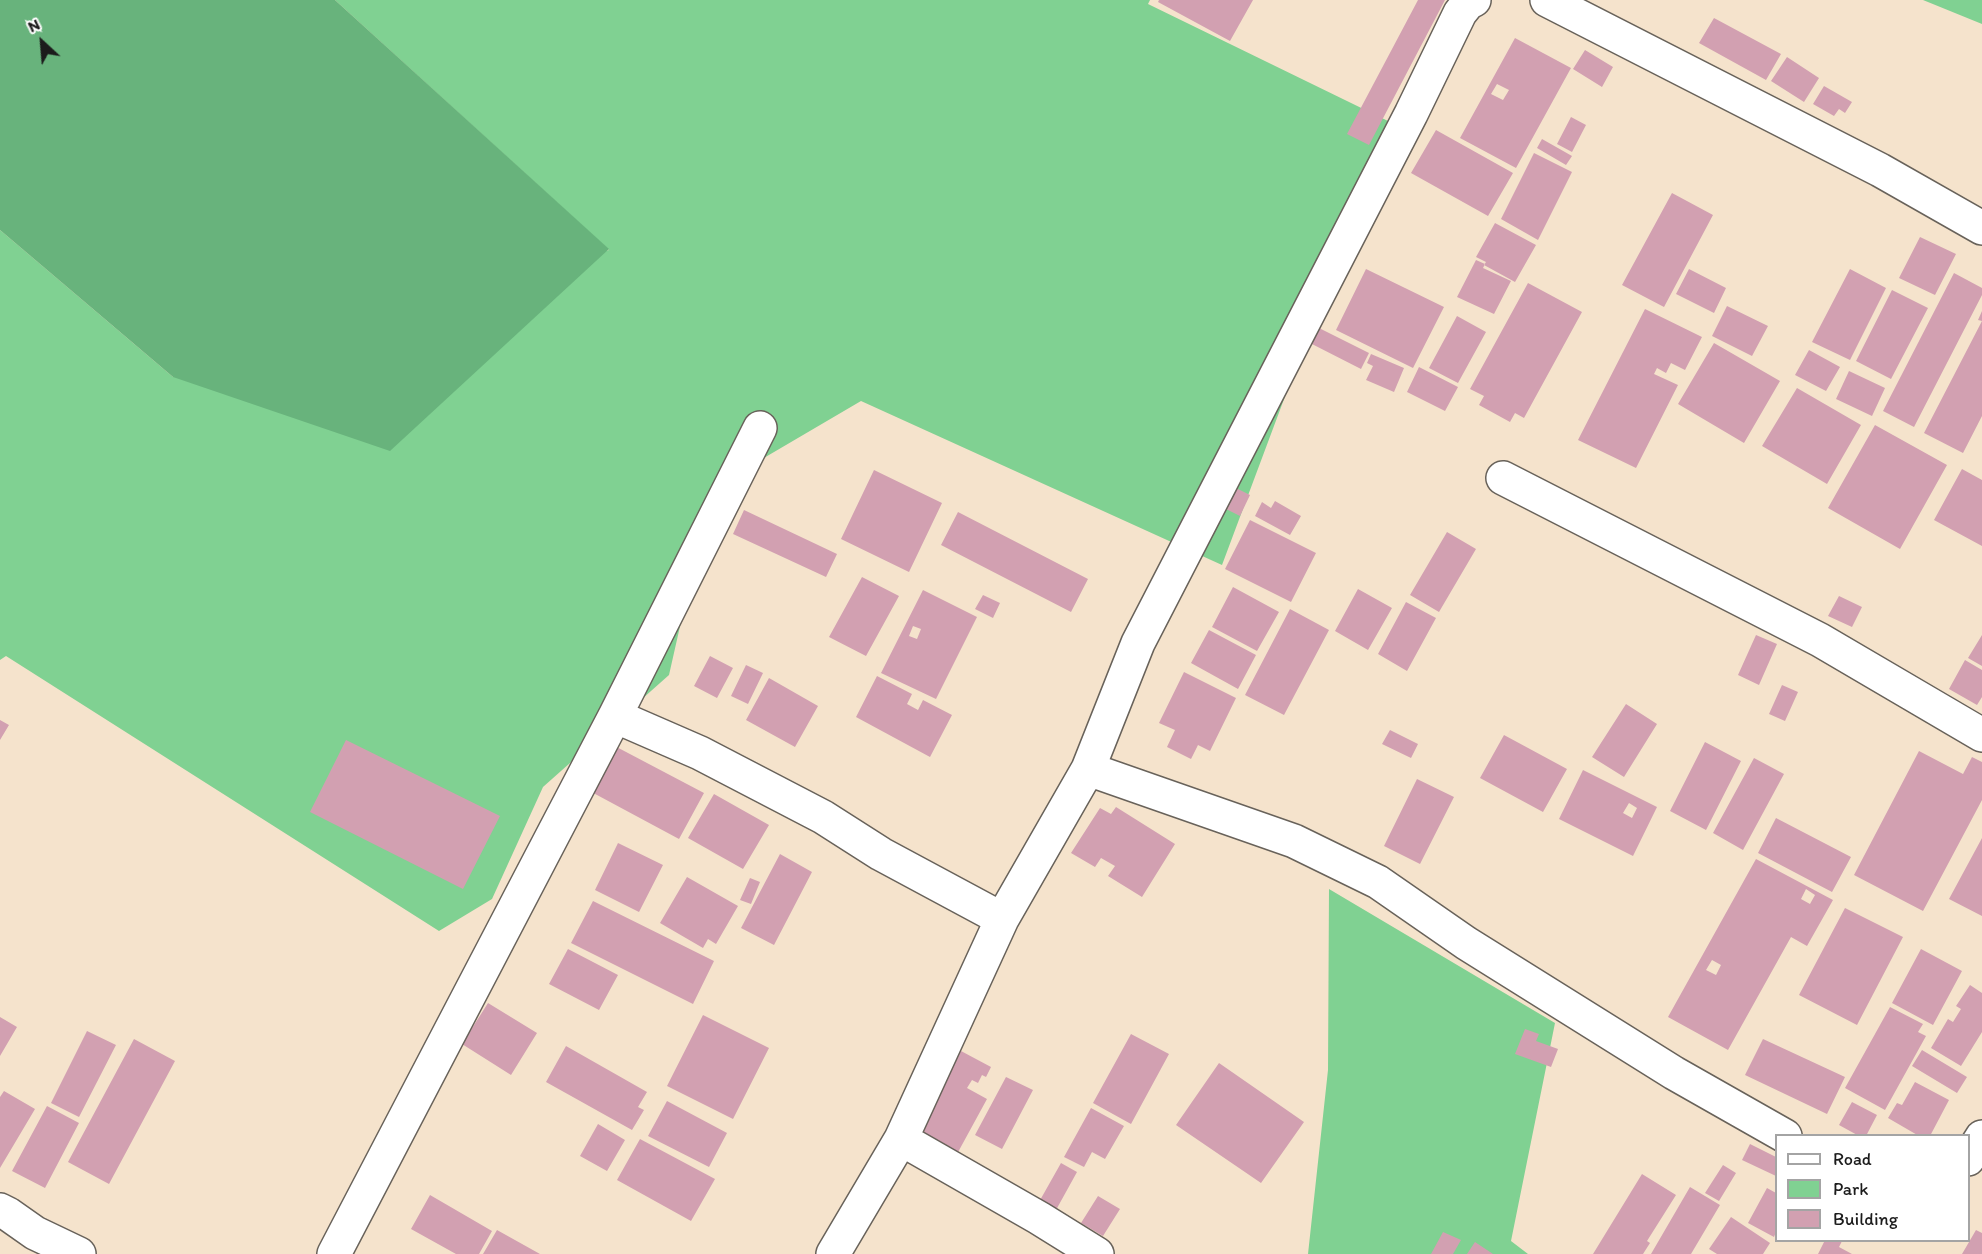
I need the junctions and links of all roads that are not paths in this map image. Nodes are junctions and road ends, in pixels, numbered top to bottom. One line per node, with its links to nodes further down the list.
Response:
1 (1474, 0): 8 (street)
2 (1547, 0): 3 (street)
3 (1982, 228)
4 (760, 428): 6 (street)
5 (1503, 478): 7 (street)
6 (615, 716): 9 (street); 16 (street)
7 (1982, 735)
8 (1088, 769): 9 (street); 10 (street)
9 (1002, 919): 12 (street)
10 (1781, 1134)
11 (1982, 1137): 13 (street)
12 (901, 1139): 17 (street); 18 (street)
13 (1970, 1156)
14 (0, 1210): 15 (street)
15 (79, 1254)
16 (334, 1254)
17 (833, 1254)
18 (1097, 1254)

